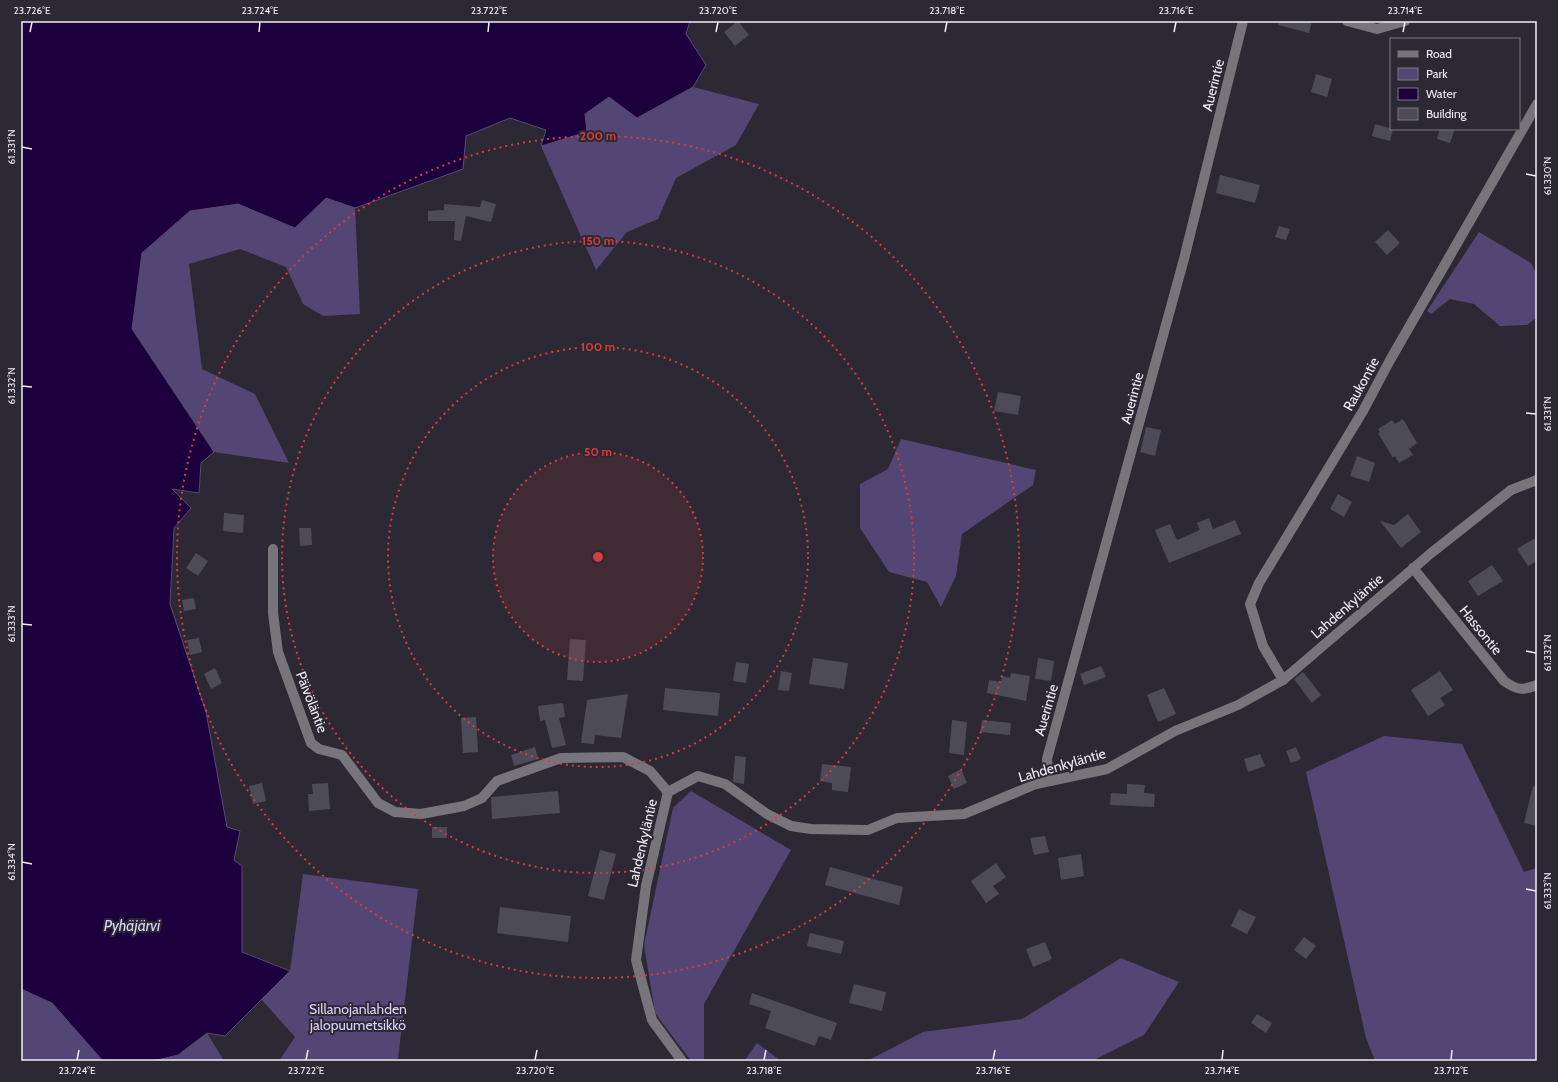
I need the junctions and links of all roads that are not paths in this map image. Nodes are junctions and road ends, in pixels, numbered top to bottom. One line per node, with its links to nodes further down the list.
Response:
1 (1243, 21): 10 (street, Auerintie)
2 (1347, 21): 3 (street)
3 (1405, 21)
4 (1537, 104): 8 (street, Raukontie)
5 (1537, 480): 7 (street, Lahdenkyläntie)
6 (274, 548): 11 (street, Päivöläntie)
7 (1413, 568): 8 (street, Lahdenkyläntie); 9 (street, Hassontie)
8 (1282, 680): 10 (street, Lahdenkyläntie)
9 (1537, 685)
10 (1049, 781): 11 (street, Lahdenkyläntie)
11 (668, 792): 12 (street, Lahdenkyläntie)
12 (682, 1061)

